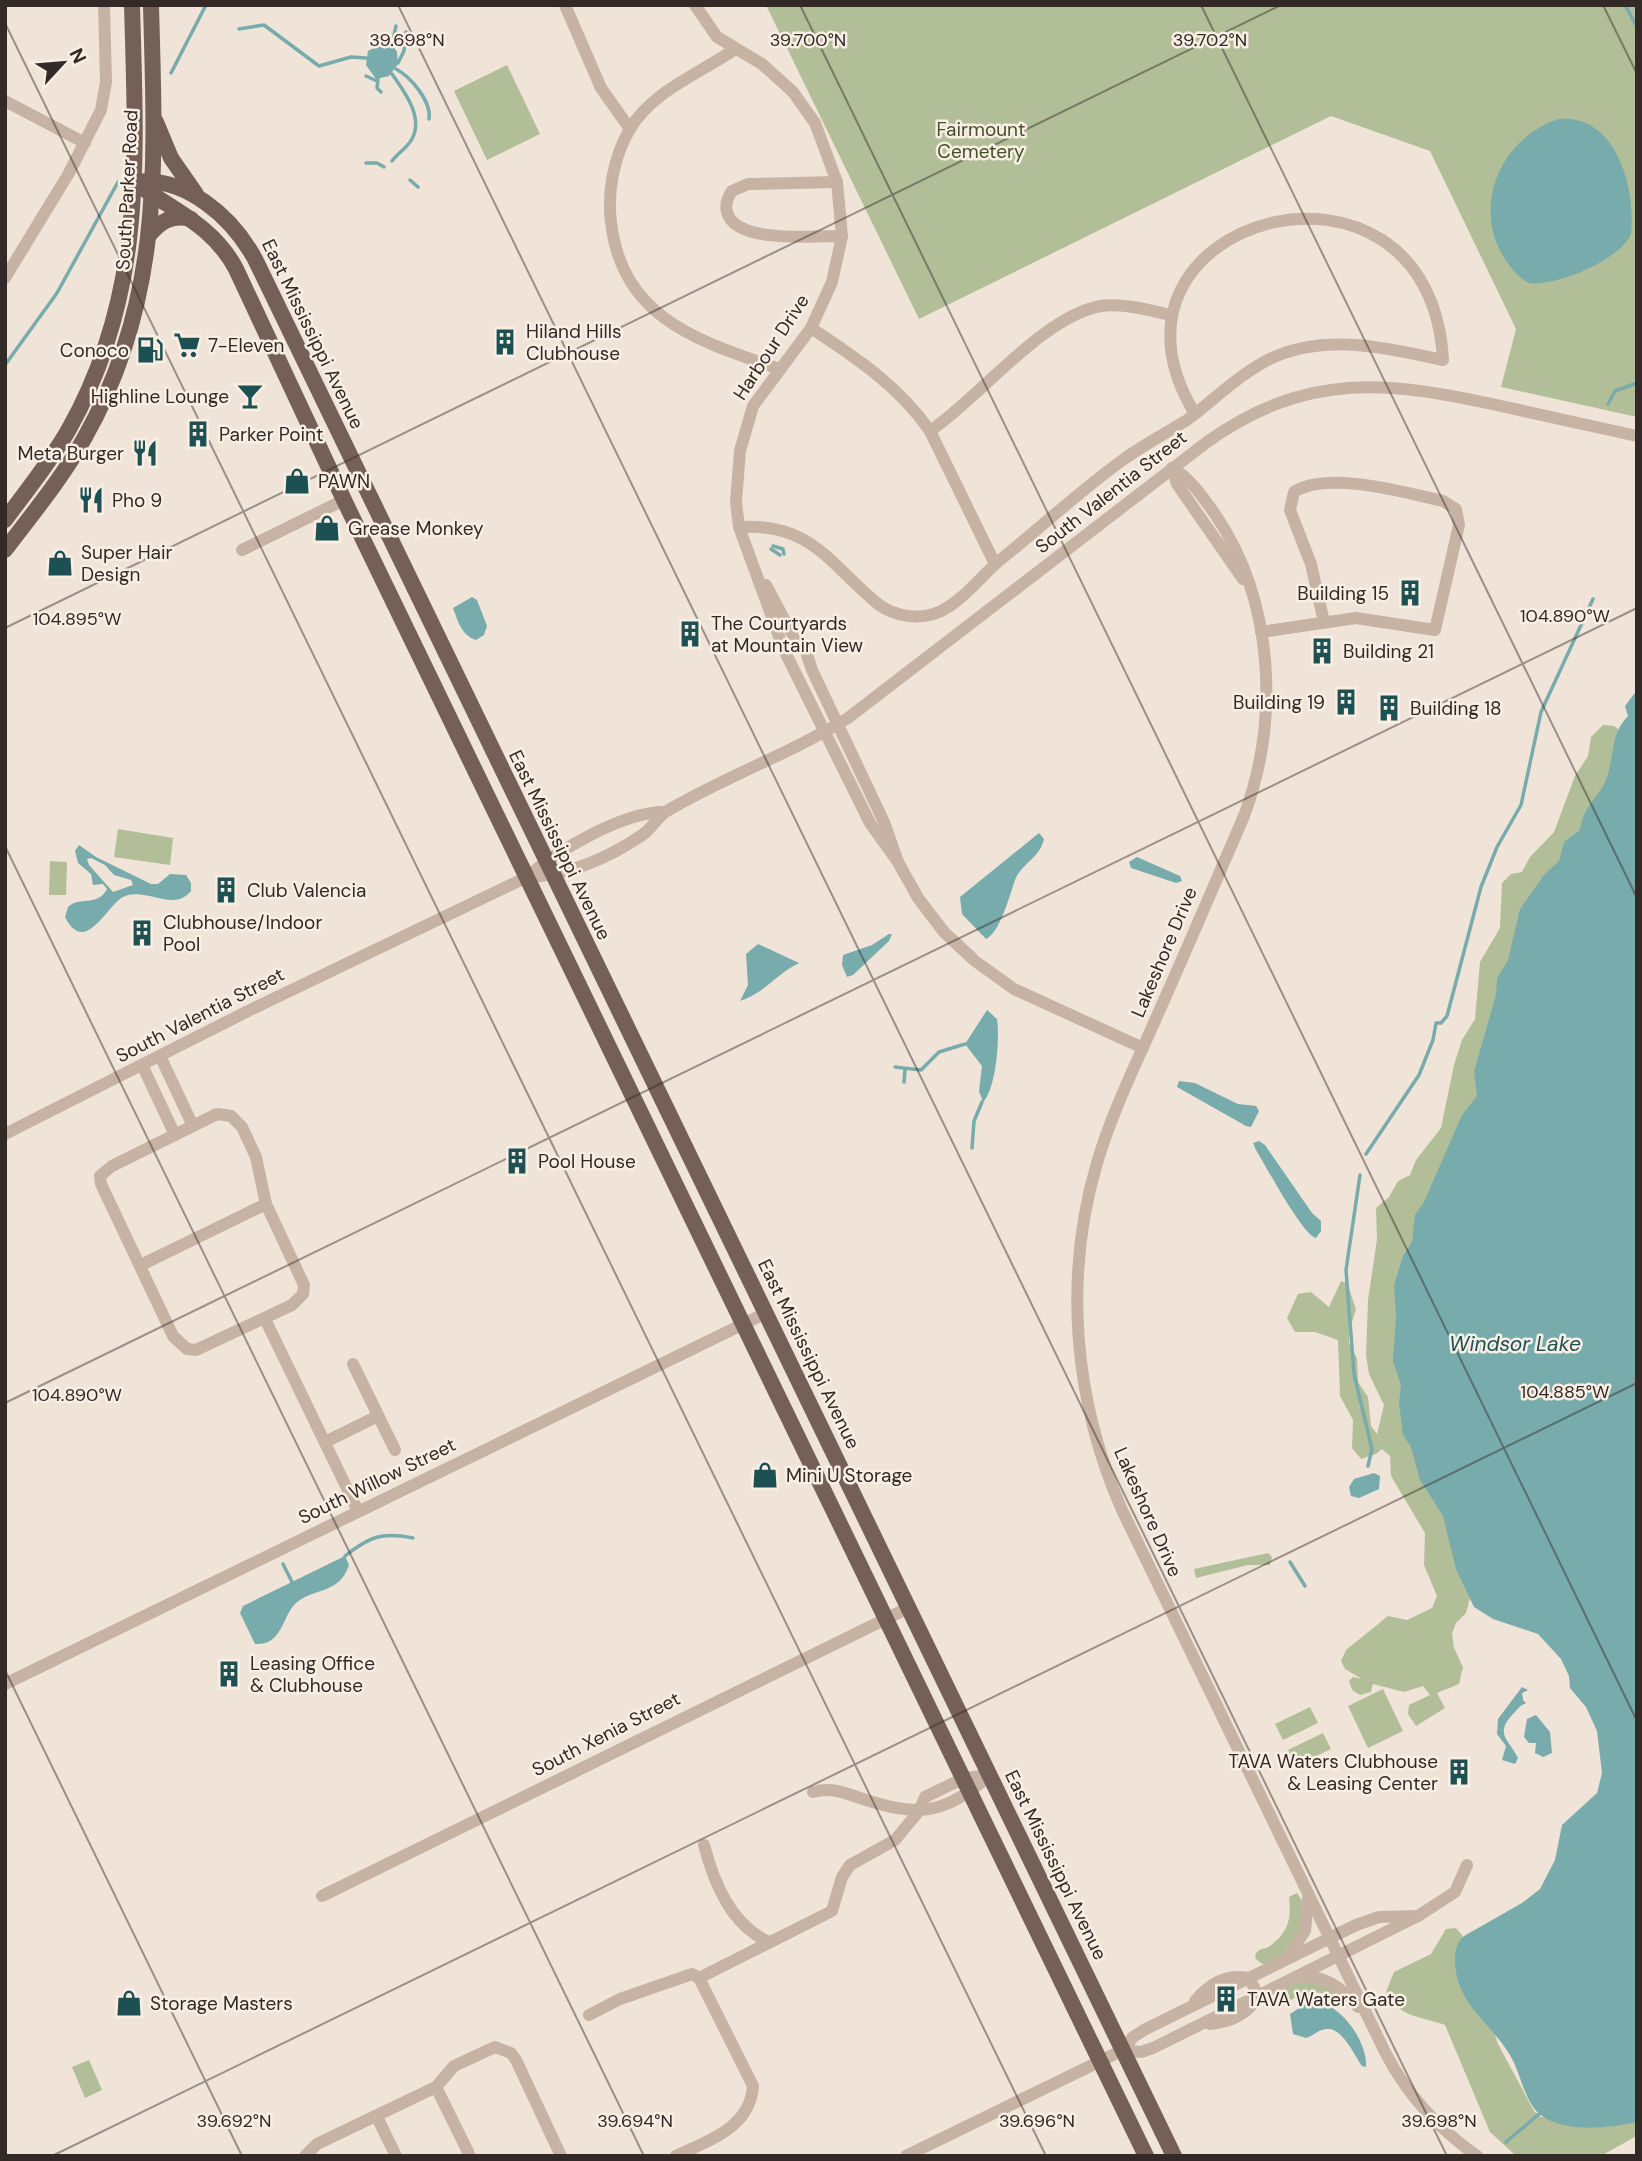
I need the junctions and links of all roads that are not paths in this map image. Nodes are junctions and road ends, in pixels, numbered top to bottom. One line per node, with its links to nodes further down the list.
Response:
1 (104, 5): 10 (street)
2 (132, 5): 11 (main road, South Parker Road)
3 (151, 5): 8 (main road, South Parker Road)
4 (565, 5): 9 (street)
5 (695, 5): 6 (street, Harbour Drive)
6 (735, 49): 9 (street); 12 (street, Harbour Drive)
7 (5, 101): 10 (street)
8 (153, 114): 13 (main road, South Parker Road); 14 (main road)
9 (630, 130): 21 (street)
10 (85, 143): 18 (street)
11 (134, 182): 13 (main road, East Mississippi Avenue); 27 (main road, South Parker Road)
12 (837, 182): 17 (street, Harbour Drive); 17 (street)
13 (152, 188): 14 (main road, East Mississippi Avenue); 15 (main road, East Mississippi Avenue); 16 (main road, South Parker Road)
14 (201, 202): 37 (main road, East Mississippi Avenue)
15 (191, 219): 16 (main road); 26 (main road, East Mississippi Avenue)
16 (150, 234): 29 (main road, South Parker Road)
17 (842, 236): 20 (street, Harbour Drive)
18 (5, 278)
19 (1170, 315): 22 (street); 22 (street); 23 (street)
20 (811, 328): 21 (street, Harbour Drive); 23 (street)
21 (779, 369): 28 (street, Harbour Drive)
22 (1195, 414): 32 (street)
23 (930, 431): 32 (street)
24 (1637, 436): 25 (street, South Valentia Street)
25 (1172, 468): 34 (street, Lakeshore Drive); 35 (street, South Valentia Street)
26 (344, 500): 30 (street); 38 (main road, East Mississippi Avenue)
27 (5, 520)
28 (740, 527): 31 (street, Harbour Drive); 32 (street)
29 (5, 550)
30 (243, 550)
31 (751, 557): 35 (street, Harbour Drive); 35 (street, Harbour Drive)
32 (995, 564)
33 (1324, 622): 33 (street); 34 (street)
34 (1261, 632): 39 (street, Lakeshore Drive)
35 (831, 728): 36 (street, South Valentia Street); 39 (street, Harbour Drive)
36 (664, 812): 37 (street, South Valentia Street); 37 (street, South Valentia Street)
37 (548, 869): 38 (street, South Valentia Street); 47 (main road, East Mississippi Avenue)
38 (527, 877): 40 (street, South Valentia Street); 49 (main road, East Mississippi Avenue)
39 (1143, 1048): 64 (street, Lakeshore Drive)
40 (161, 1058): 41 (street, South Valentia Street); 42 (street)
41 (143, 1067): 43 (street, South Valentia Street); 44 (street)
42 (193, 1126): 44 (street); 45 (street)
43 (5, 1134)
44 (175, 1135): 46 (street)
45 (266, 1204): 46 (street); 48 (street)
46 (141, 1265): 48 (street)
47 (766, 1313): 49 (street, South Willow Street); 55 (main road, East Mississippi Avenue)
48 (265, 1319): 52 (street)
49 (744, 1323): 54 (street, South Willow Street); 56 (main road, East Mississippi Avenue)
50 (353, 1364): 51 (street)
51 (378, 1416): 52 (street); 53 (street)
52 (325, 1442): 54 (street)
53 (395, 1450)
54 (358, 1511): 57 (street, South Willow Street)
55 (908, 1608): 56 (street, South Xenia Street); 58 (main road, East Mississippi Avenue)
56 (887, 1618): 59 (main road, East Mississippi Avenue); 65 (street, South Xenia Street)
57 (5, 1684)
58 (989, 1775): 59 (street); 77 (main road, East Mississippi Avenue)
59 (968, 1785): 61 (street); 78 (main road, East Mississippi Avenue)
60 (813, 1792): 61 (street)
61 (919, 1811): 68 (street)
62 (704, 1845): 68 (street)
63 (1467, 1865): 66 (street)
64 (1307, 1892): 67 (street, Lakeshore Drive); 70 (street)
65 (322, 1896)
66 (1418, 1916): 67 (street); 69 (street)
67 (1330, 1938): 69 (street, Lakeshore Drive); 70 (street)
68 (769, 1942): 71 (street)
69 (1338, 1957): 73 (street); 76 (street, Lakeshore Drive)
70 (1283, 1961): 72 (street)
71 (699, 1978): 75 (street); 81 (street)
72 (1250, 1978): 74 (street); 77 (street)
73 (1292, 1979): 74 (street); 76 (street)
74 (1258, 1995): 77 (street)
75 (589, 2015)
76 (1369, 2020): 90 (street, Lakeshore Drive)
77 (1123, 2050): 78 (street); 89 (main road, East Mississippi Avenue)
78 (1101, 2060): 87 (street); 88 (main road, East Mississippi Avenue)
79 (436, 2087): 80 (street); 84 (street); 85 (street)
80 (377, 2117): 82 (street); 83 (street)
81 (697, 2151): 86 (street)
82 (306, 2156)
83 (396, 2156)
84 (470, 2156)
85 (561, 2156)
86 (676, 2156)
87 (906, 2156)
88 (1146, 2156)
89 (1174, 2156)
90 (1476, 2156)

